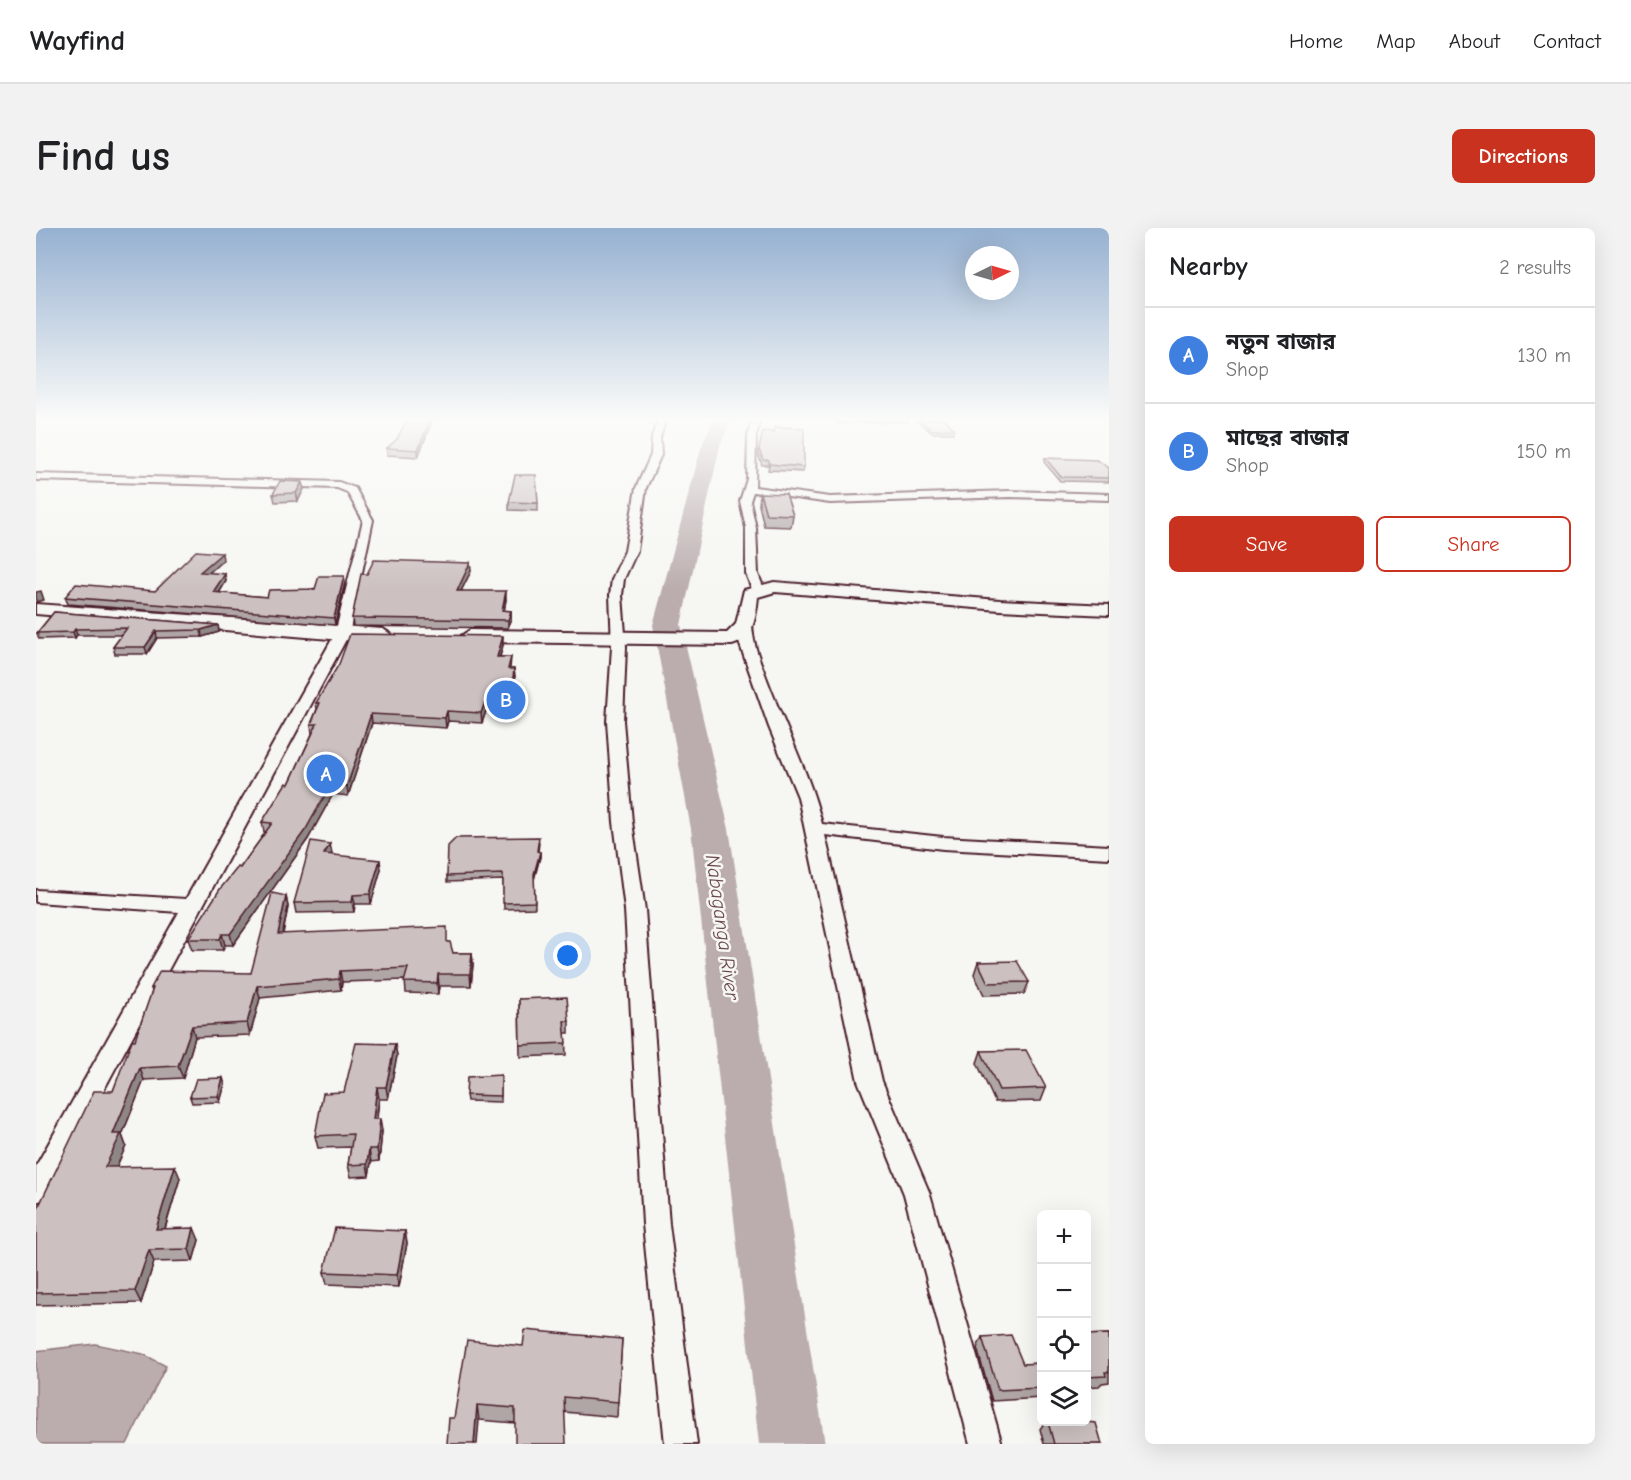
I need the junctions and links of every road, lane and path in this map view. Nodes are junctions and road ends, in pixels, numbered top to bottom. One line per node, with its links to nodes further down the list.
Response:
1 (646, 476): 13 (street)
2 (751, 476): 4 (street)
3 (36, 477): 10 (street)
4 (750, 489): 5 (street); 6 (street)
5 (1109, 497)
6 (758, 590): 8 (main road); 9 (main road)
7 (36, 609): 10 (main road)
8 (1109, 610)
9 (745, 625): 13 (main road); 14 (street)
10 (342, 634): 11 (main road); 17 (street)
11 (400, 635)
12 (446, 636): 13 (main road)
13 (628, 638): 19 (street)
14 (815, 830): 15 (street); 20 (street)
15 (1109, 852)
16 (36, 896): 17 (street)
17 (192, 906): 18 (street)
18 (36, 1191)
19 (681, 1444)
20 (986, 1444)

